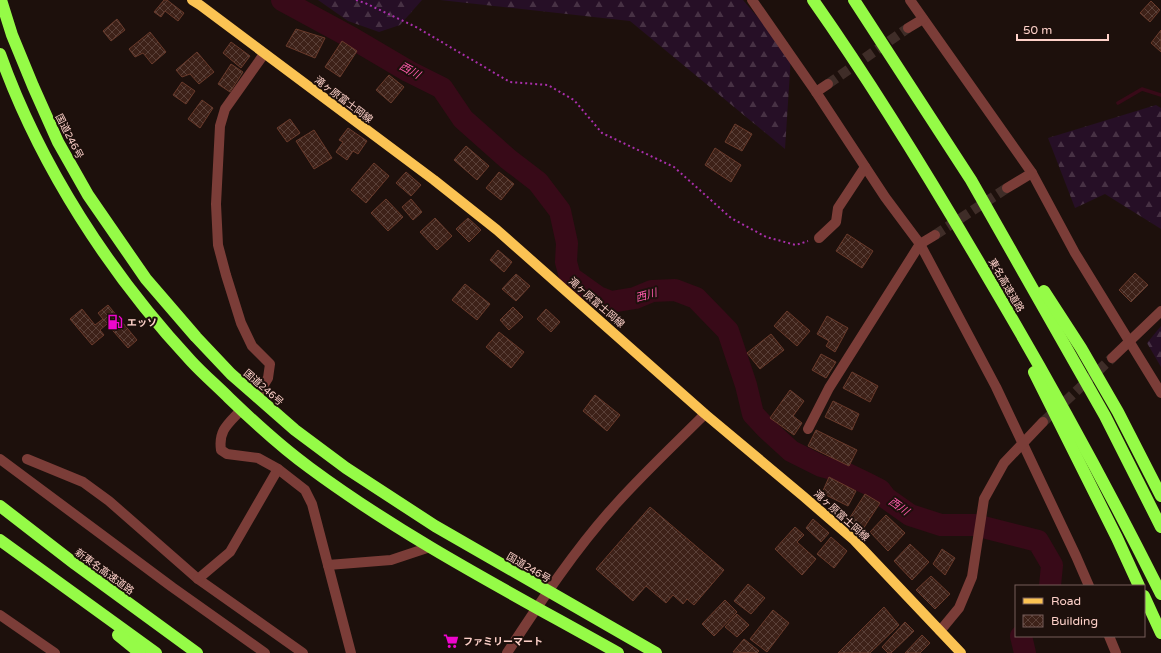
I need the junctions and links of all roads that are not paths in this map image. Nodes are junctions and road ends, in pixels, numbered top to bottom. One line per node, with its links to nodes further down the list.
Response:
1 (1, 0): 25 (highway, 国道246号)
2 (752, 0): 12 (street)
3 (813, 0): 17 (highway, 東名高速道路)
4 (854, 0): 15 (highway)
5 (910, 0): 7 (street)
6 (198, 2): 10 (main road, 滝ヶ原富士岡線)
7 (923, 19): 8 (street); 14 (street)
8 (908, 28)
9 (0, 54): 26 (highway)
10 (264, 54): 25 (street); 27 (main road, 滝ヶ原富士岡線)
11 (828, 84): 12 (street)
12 (816, 92): 13 (street)
13 (865, 166): 19 (street); 20 (street)
14 (1032, 173): 16 (street); 22 (street)
15 (971, 180): 34 (highway); 36 (highway)
16 (1007, 188)
17 (943, 200): 42 (highway); 44 (highway, 東名高速道路)
18 (935, 235): 20 (street)
19 (819, 238)
20 (920, 244): 29 (street); 30 (street)
21 (1161, 311): 22 (street)
22 (1130, 340): 23 (street); 24 (street)
23 (1112, 358)
24 (1161, 393)
25 (256, 397): 43 (highway, 国道246号)
26 (241, 410): 33 (street); 38 (highway)
27 (705, 414): 43 (street); 48 (main road, 滝ヶ原富士岡線)
28 (1043, 422): 30 (street)
29 (808, 429)
30 (1023, 444): 41 (street); 48 (street)
31 (0, 459): 55 (street)
32 (27, 459): 40 (street)
33 (278, 469): 39 (street); 40 (street)
34 (1161, 496)
35 (0, 506): 54 (highway, 新東名高速道路)
36 (1161, 528)
37 (0, 541): 52 (highway); 53 (highway)
38 (430, 547): 39 (street); 46 (highway)
39 (328, 565): 57 (street)
40 (198, 579): 56 (street)
41 (1089, 585)
42 (1139, 585)
43 (548, 592): 46 (street); 60 (highway, 国道246号)
44 (1161, 594)
45 (1145, 598): 49 (highway)
46 (536, 607): 58 (street); 59 (highway)
47 (0, 615): 51 (street)
48 (940, 631): 61 (main road, 滝ヶ原富士岡線)
49 (1161, 633)
50 (1109, 637): 62 (street)
51 (55, 653)
52 (140, 653)
53 (156, 653)
54 (197, 653)
55 (265, 653)
56 (303, 653)
57 (351, 653)
58 (507, 653)
59 (618, 653)
60 (656, 653)
61 (961, 653)
62 (1116, 653)

